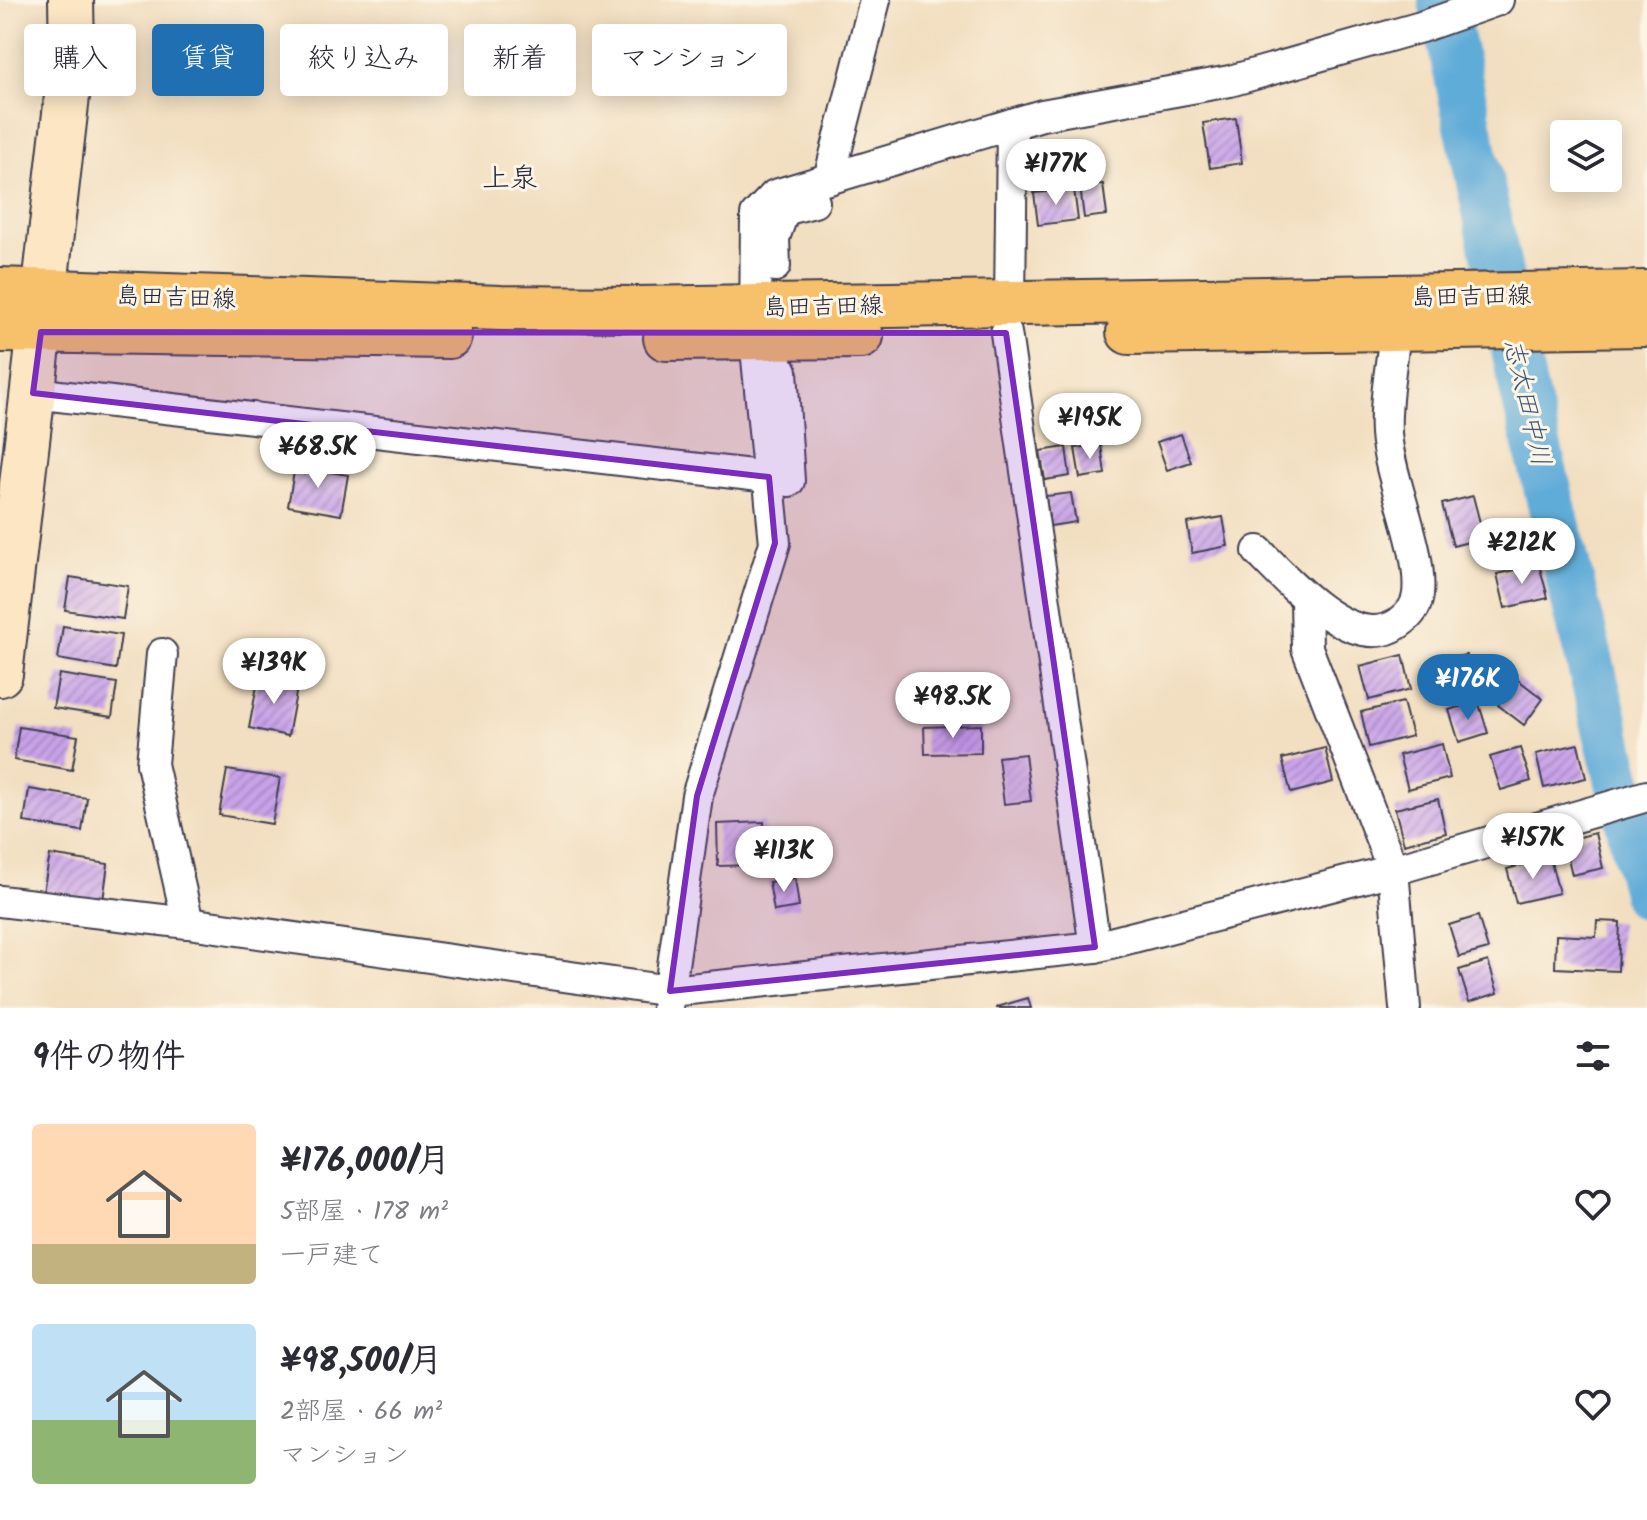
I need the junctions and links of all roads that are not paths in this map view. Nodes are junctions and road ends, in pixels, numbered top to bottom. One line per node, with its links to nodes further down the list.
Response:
1 (71, 0): 12 (street)
2 (875, 0): 6 (street)
3 (1498, 0): 4 (street)
4 (1012, 124): 5 (street); 13 (street)
5 (918, 152): 6 (street); 7 (street)
6 (829, 179): 16 (street)
7 (775, 266)
8 (0, 290): 12 (main road, 島田吉田線)
9 (1647, 293): 10 (main road, 島田吉田線)
10 (1550, 310): 11 (main road, 島田吉田線); 14 (main road, 島田吉田線)
11 (1463, 313): 13 (main road, 島田吉田線); 15 (main road, 島田吉田線)
12 (29, 318): 16 (main road, 島田吉田線); 17 (street)
13 (1008, 319): 15 (main road, 島田吉田線); 16 (main road, 島田吉田線); 28 (street)
14 (1647, 324)
15 (1395, 330): 21 (street)
16 (764, 339): 18 (street); 19 (street)
17 (33, 393): 18 (street); 23 (street)
18 (769, 477): 19 (street)
19 (774, 533): 29 (street)
20 (1258, 551): 21 (street)
21 (1306, 600): 25 (street)
22 (162, 654): 27 (street)
23 (0, 674)
24 (1647, 796): 25 (street)
25 (1393, 870): 28 (street); 30 (street)
26 (0, 901): 27 (street)
27 (188, 923): 29 (street)
28 (1095, 947): 29 (street)
29 (669, 999)
30 (1405, 1008)

